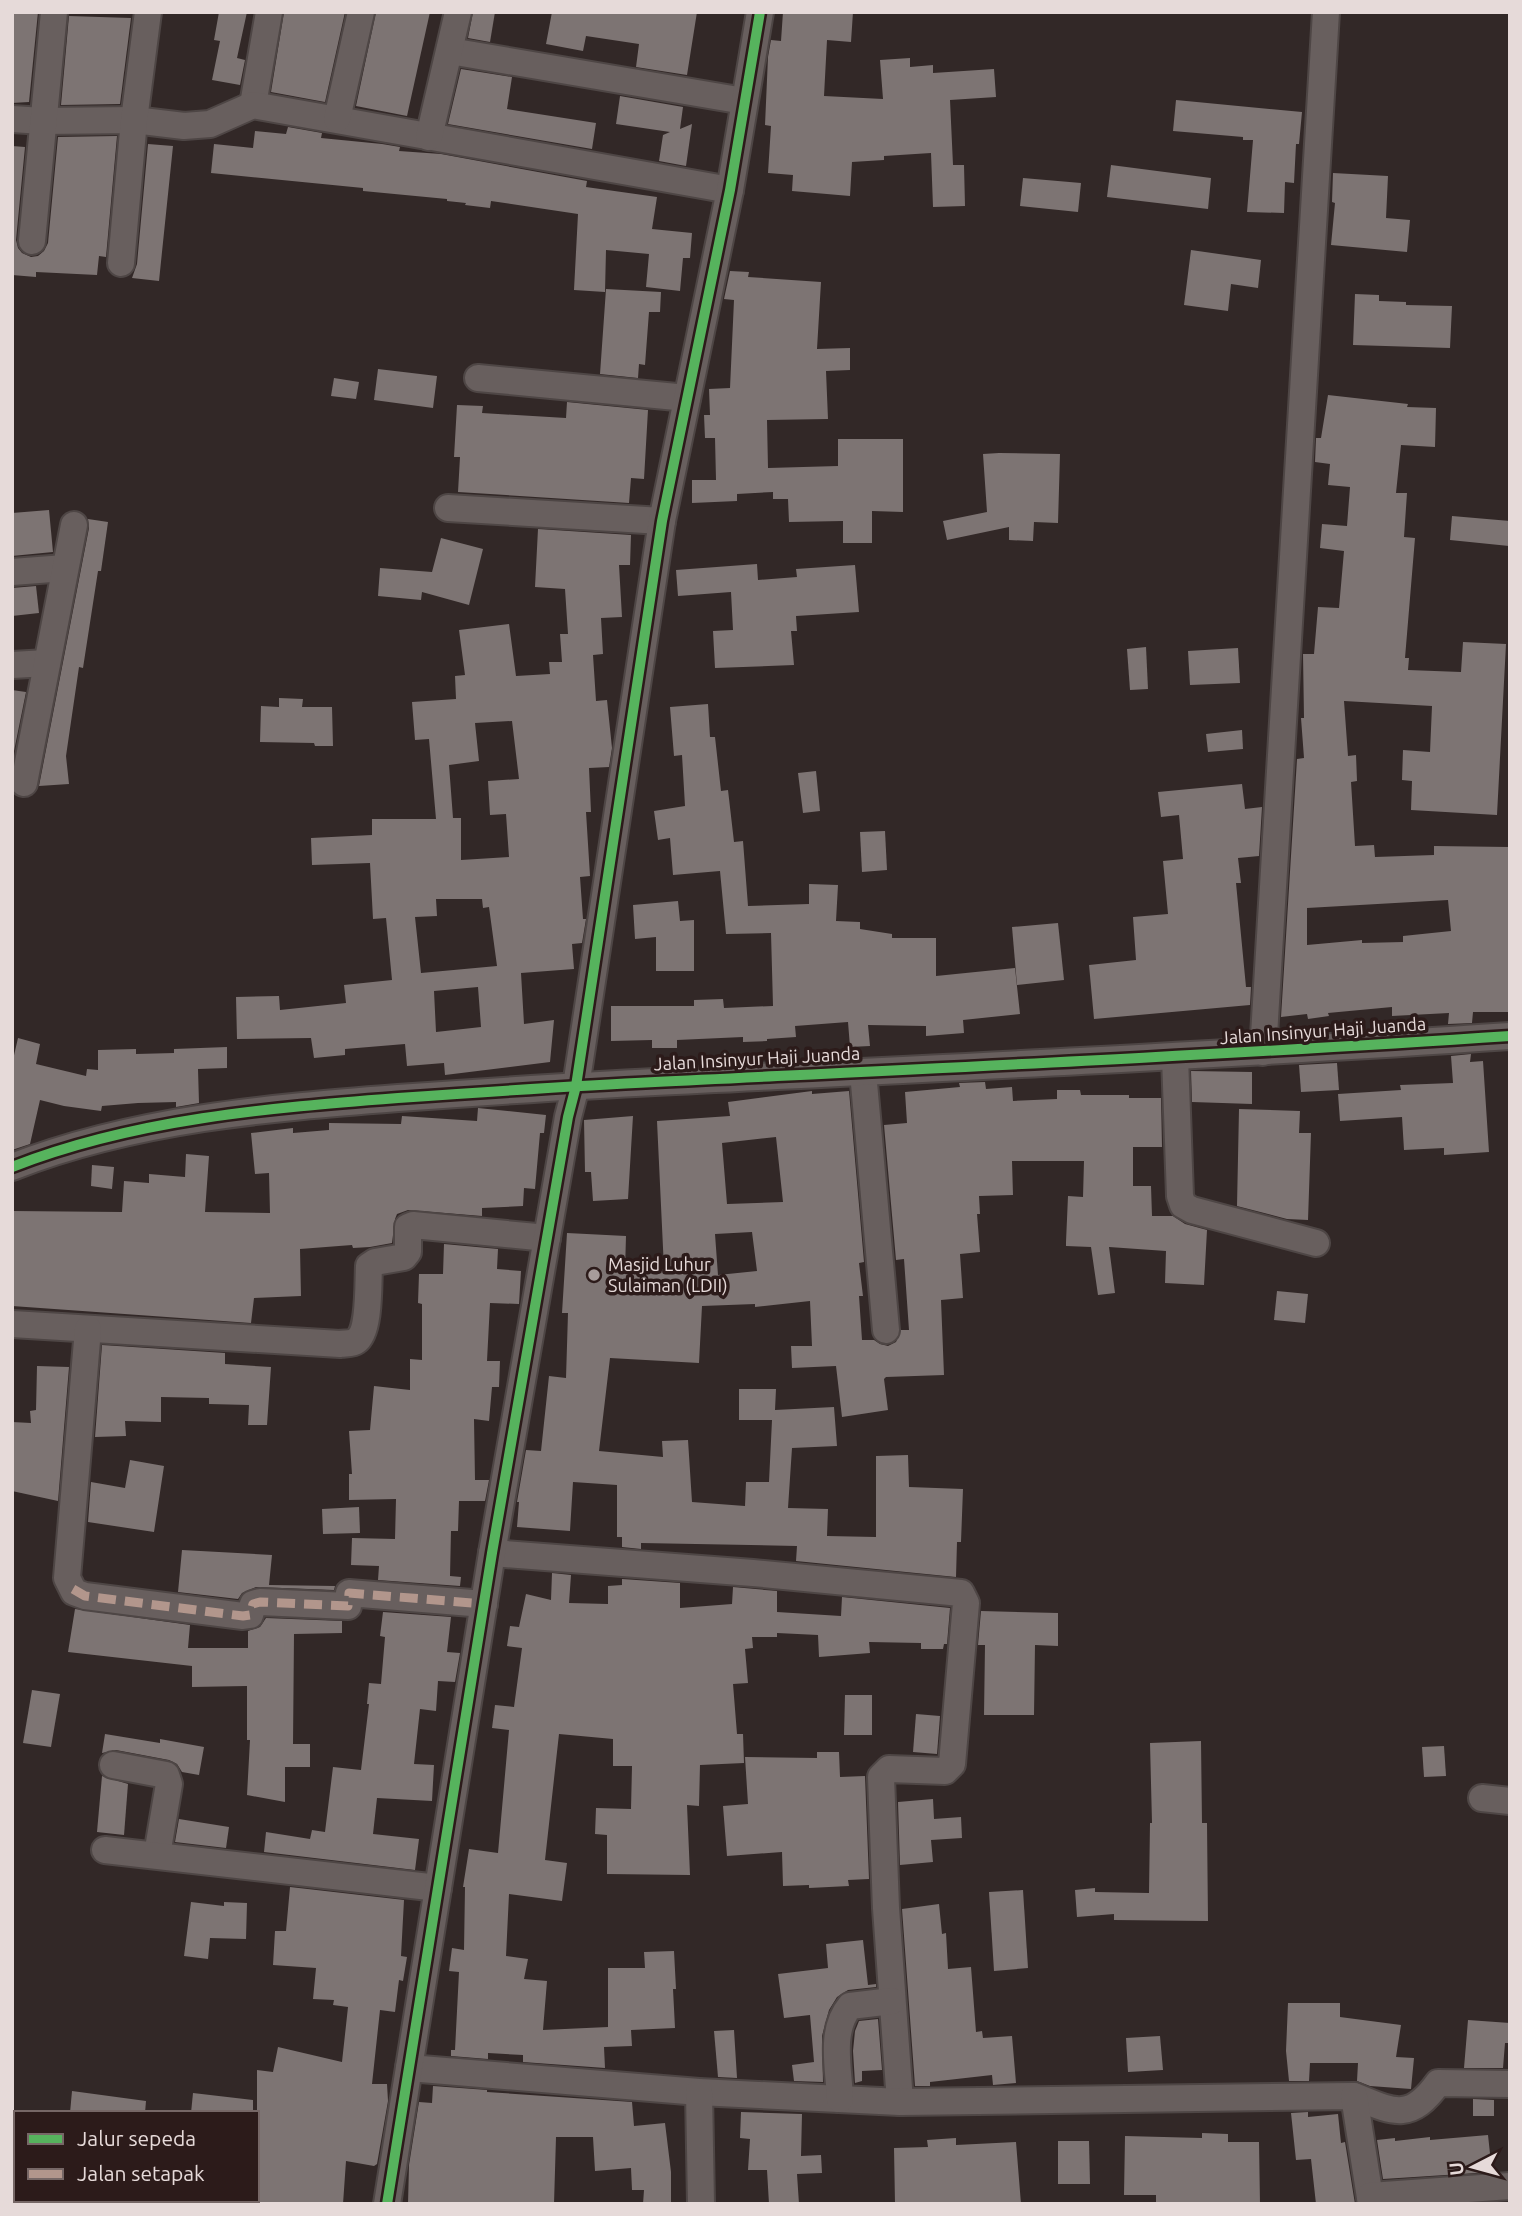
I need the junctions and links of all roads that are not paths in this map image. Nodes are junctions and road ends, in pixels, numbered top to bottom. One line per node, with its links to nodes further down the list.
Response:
1 (54, 12): 14 (street)
2 (148, 12): 13 (street)
3 (269, 12): 10 (street)
4 (361, 12): 12 (street)
5 (458, 12): 8 (street)
6 (760, 12): 9 (street)
7 (1326, 12): 30 (street)
8 (450, 51): 9 (street); 15 (street)
9 (744, 101): 16 (street)
10 (253, 104): 12 (street); 13 (street)
11 (12, 119): 14 (street)
12 (337, 119): 15 (street)
13 (134, 120): 14 (street); 18 (street)
14 (43, 121): 17 (street)
15 (429, 137): 16 (street)
16 (730, 190): 20 (street)
17 (32, 241)
18 (121, 263)
19 (478, 378): 20 (street)
20 (687, 398): 22 (street)
21 (448, 508): 22 (street)
22 (662, 521): 33 (street)
23 (74, 525): 24 (street)
24 (65, 568): 25 (street); 26 (street)
25 (12, 572)
26 (47, 663): 27 (street); 28 (street)
27 (12, 665)
28 (24, 783)
29 (1510, 1036): 30 (street, Jalan Insinyur Haji Juanda)
30 (1263, 1052): 31 (street, Jalan Insinyur Haji Juanda)
31 (1175, 1057): 32 (street, Jalan Insinyur Haji Juanda); 36 (street)
32 (863, 1072): 33 (street, Jalan Insinyur Haji Juanda); 39 (street)
33 (576, 1086): 34 (street, Jalan Insinyur Haji Juanda); 35 (street)
34 (12, 1167)
35 (547, 1238): 38 (street); 40 (street)
36 (1316, 1243)
37 (12, 1324): 38 (street)
38 (88, 1329): 41 (street)
39 (886, 1330)
40 (492, 1553): 41 (street); 48 (street)
41 (484, 1604): 47 (street)
42 (113, 1765): 46 (street)
43 (1482, 1798): 44 (street)
44 (1510, 1801)
45 (105, 1850): 46 (street)
46 (157, 1855): 47 (street)
47 (438, 1888): 49 (street)
48 (892, 2001): 53 (street); 54 (street)
49 (409, 2068): 51 (street); 57 (street)
50 (1510, 2084): 52 (street)
51 (699, 2092): 53 (street); 58 (street)
52 (1354, 2096): 54 (street); 56 (street)
53 (840, 2099): 54 (street)
54 (900, 2102)
55 (1510, 2186): 56 (street)
56 (1371, 2200)
57 (387, 2204)
58 (701, 2204)

